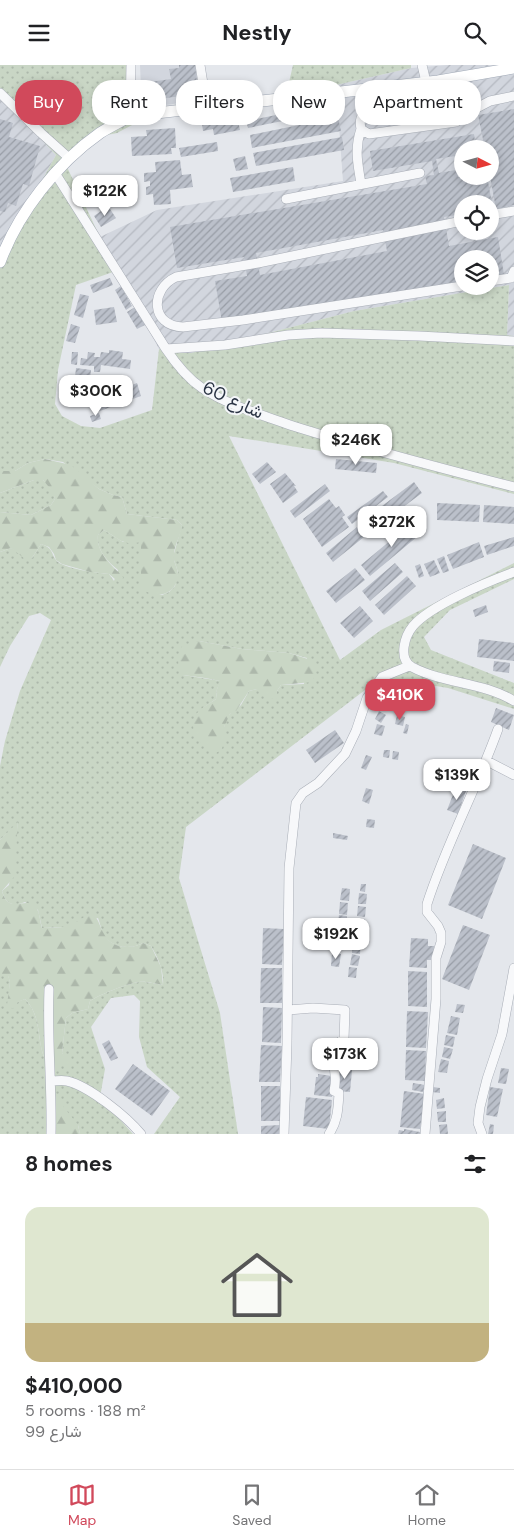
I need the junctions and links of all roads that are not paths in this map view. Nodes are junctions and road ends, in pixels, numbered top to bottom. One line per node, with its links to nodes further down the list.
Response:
1 (131, 65): 5 (street)
2 (200, 65): 6 (street)
3 (422, 65): 7 (street)
4 (514, 68): 8 (main road)
5 (131, 80)
6 (202, 80)
7 (431, 80)
8 (438, 80)
9 (355, 90): 12 (main road)
10 (0, 93): 16 (street)
11 (514, 96): 15 (street)
12 (263, 101)
13 (114, 125): 16 (main road)
14 (360, 125): 15 (street)
15 (361, 129): 19 (street)
16 (69, 159): 17 (main road)
17 (55, 173): 24 (main road); 29 (street, شارع 60)
18 (420, 173): 19 (street)
19 (361, 184): 20 (street)
20 (286, 199)
21 (514, 211): 22 (street)
22 (499, 214)
23 (454, 223): 27 (street)
24 (0, 262)
25 (513, 276): 26 (street)
26 (499, 279)
27 (454, 286)
28 (514, 341): 29 (street)
29 (166, 349): 30 (street, شارع 60)
30 (514, 487)
31 (514, 572): 32 (street)
32 (409, 666): 33 (street); 39 (street)
33 (514, 701)
34 (498, 729): 35 (street)
35 (487, 761): 36 (street); 45 (street)
36 (514, 775)
37 (514, 968): 46 (street)
38 (48, 989): 40 (street)
39 (288, 1010): 43 (street); 44 (street)
40 (51, 1081): 41 (street); 42 (street)
41 (52, 1134)
42 (142, 1134)
43 (284, 1134)
44 (329, 1134)
45 (425, 1134)
46 (482, 1134)

